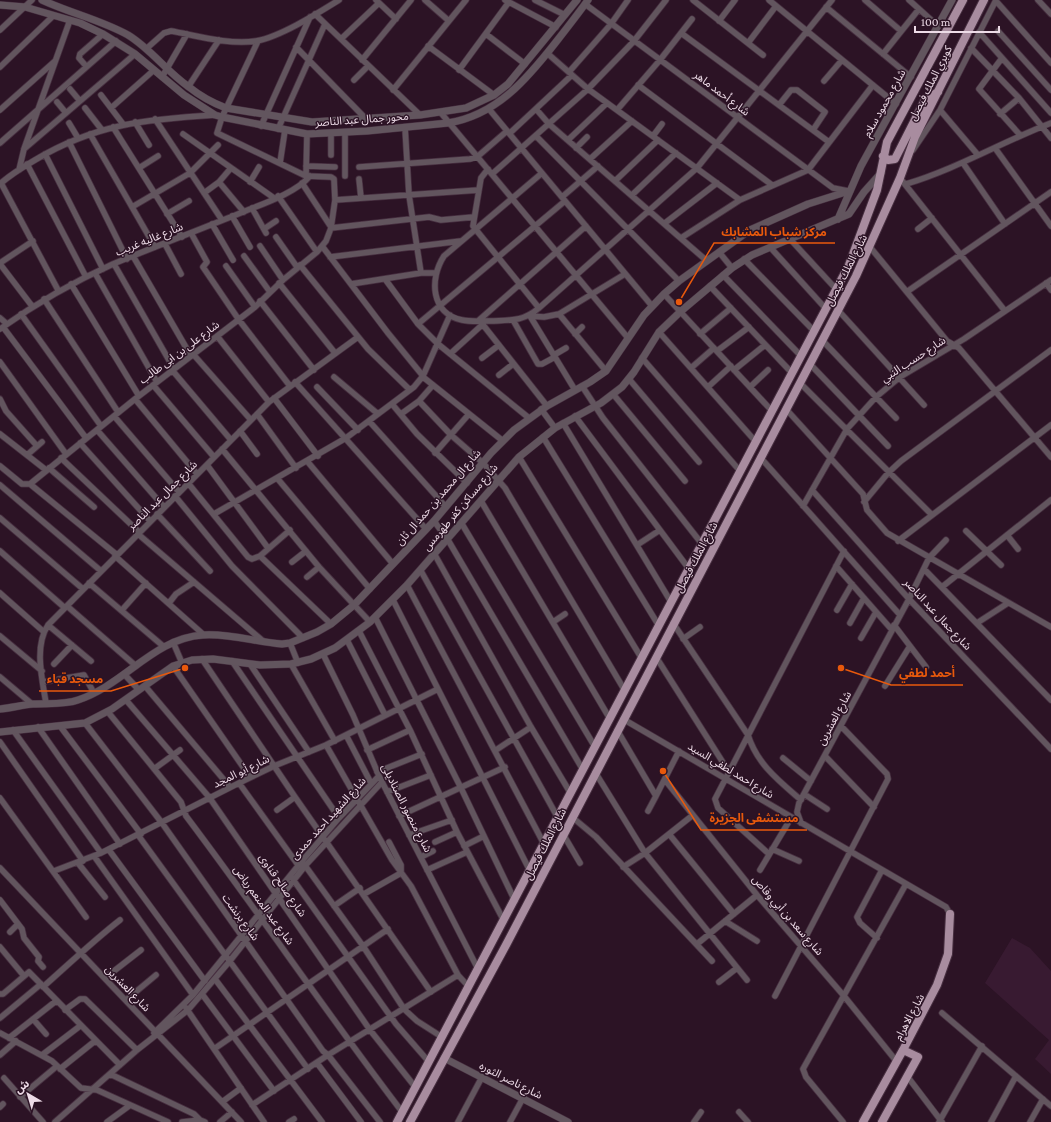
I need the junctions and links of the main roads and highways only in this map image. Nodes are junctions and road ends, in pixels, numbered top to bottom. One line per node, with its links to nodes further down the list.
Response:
1 (963, 0): 4 (main road, شارع الملك فيصل)
2 (984, 0): 3 (main road, كوبري الملك فيصل)
3 (938, 92): 4 (main road); 5 (main road, كوبري الملك فيصل)
4 (883, 156): 6 (main road, شارع الملك فيصل)
5 (908, 156): 7 (main road, شارع الملك فيصل)
6 (715, 519): 7 (main road); 8 (main road, شارع الملك فيصل)
7 (726, 522): 9 (main road, شارع الملك فيصل)
8 (707, 534): 9 (main road); 11 (main road, شارع الملك فيصل)
9 (718, 538): 12 (main road, شارع الملك فيصل)
10 (950, 914): 15 (main road, شارع الاهرام)
11 (495, 938): 12 (main road); 13 (main road, شارع الملك فيصل)
12 (506, 945): 14 (main road, شارع الملك فيصل)
13 (486, 955): 14 (main road); 16 (main road, شارع الملك فيصل)
14 (496, 963): 17 (main road, شارع الملك فيصل)
15 (903, 1050): 18 (main road, شارع الاهرام); 19 (main road)
16 (397, 1122)
17 (410, 1122)
18 (863, 1122)
19 (882, 1122)

